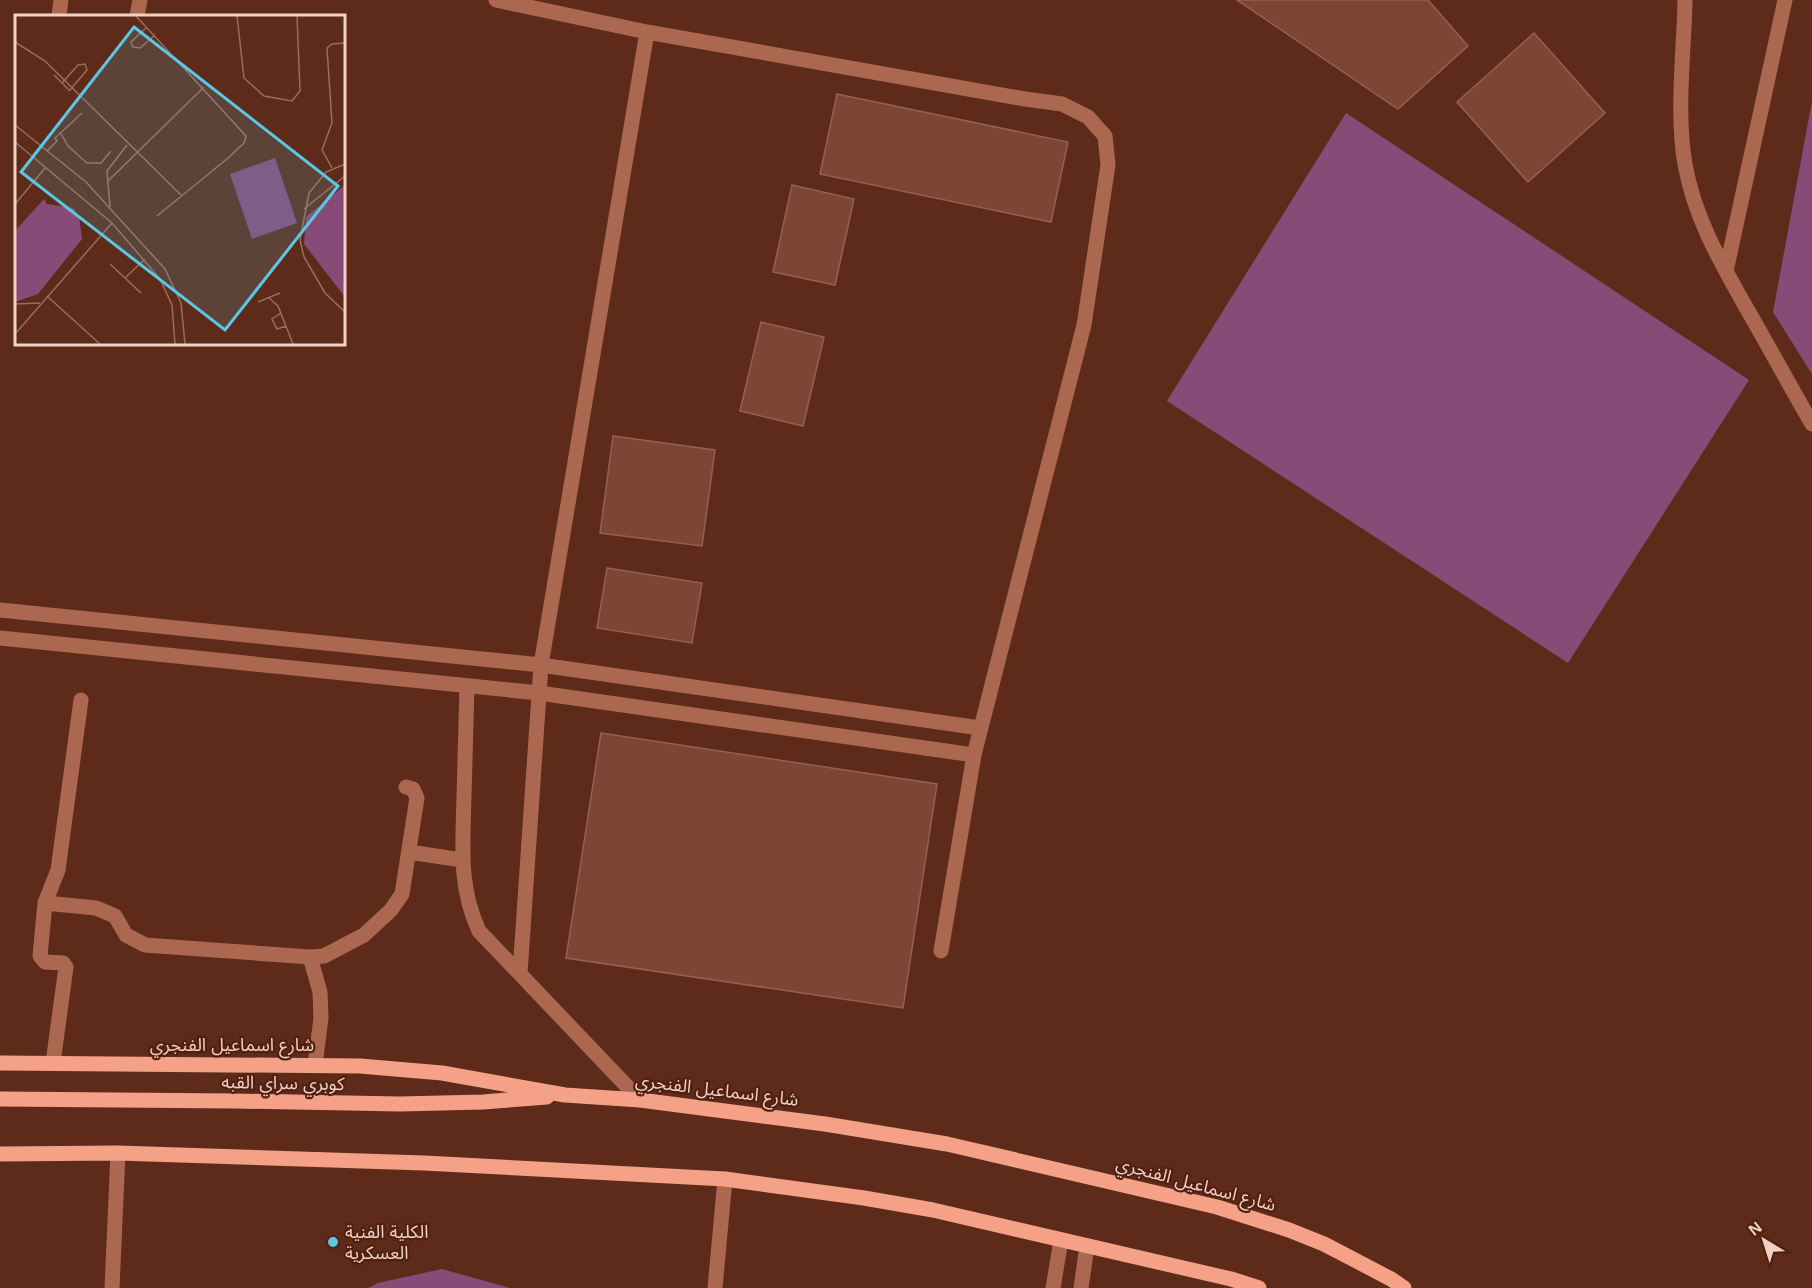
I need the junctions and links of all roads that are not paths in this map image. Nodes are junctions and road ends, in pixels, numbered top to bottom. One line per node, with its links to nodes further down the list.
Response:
1 (61, 0): 6 (lane)
2 (140, 0): 7 (lane)
3 (496, 0): 8 (lane)
4 (1685, 0): 9 (lane)
5 (1785, 0): 9 (lane)
6 (59, 15)
7 (137, 15)
8 (647, 32): 15 (lane); 19 (lane)
9 (1726, 271): 10 (lane)
10 (1812, 424)
11 (0, 610): 12 (lane)
12 (39, 614): 14 (lane); 15 (lane)
13 (0, 638): 14 (lane)
14 (36, 641): 16 (lane)
15 (541, 665): 17 (lane); 19 (lane)
16 (467, 686): 17 (lane); 23 (lane)
17 (539, 693): 20 (lane); 27 (lane)
18 (81, 700): 24 (lane)
19 (980, 728): 20 (lane)
20 (974, 755): 25 (lane)
21 (406, 787): 22 (lane)
22 (409, 852): 23 (lane); 26 (lane)
23 (462, 860): 27 (lane)
24 (45, 903): 26 (lane); 29 (lane)
25 (941, 951)
26 (310, 957): 30 (lane)
27 (520, 974): 33 (lane)
28 (0, 1063): 29 (main road, شارع اسماعيل الفنجري)
29 (53, 1063): 30 (main road, شارع اسماعيل الفنجري)
30 (315, 1065): 31 (main road, شارع اسماعيل الفنجري)
31 (565, 1095): 32 (main road, كوبري سراي القبه); 33 (main road, شارع اسماعيل الفنجري)
32 (0, 1099)
33 (640, 1100): 44 (main road, شارع اسماعيل الفنجري)
34 (0, 1154): 35 (main road)
35 (118, 1154): 36 (main road); 39 (lane)
36 (724, 1179): 37 (main road); 40 (lane)
37 (1061, 1240): 38 (main road); 41 (lane)
38 (1087, 1246): 42 (lane); 43 (main road)
39 (112, 1288)
40 (716, 1288)
41 (1053, 1288)
42 (1081, 1288)
43 (1259, 1288)
44 (1404, 1288)

